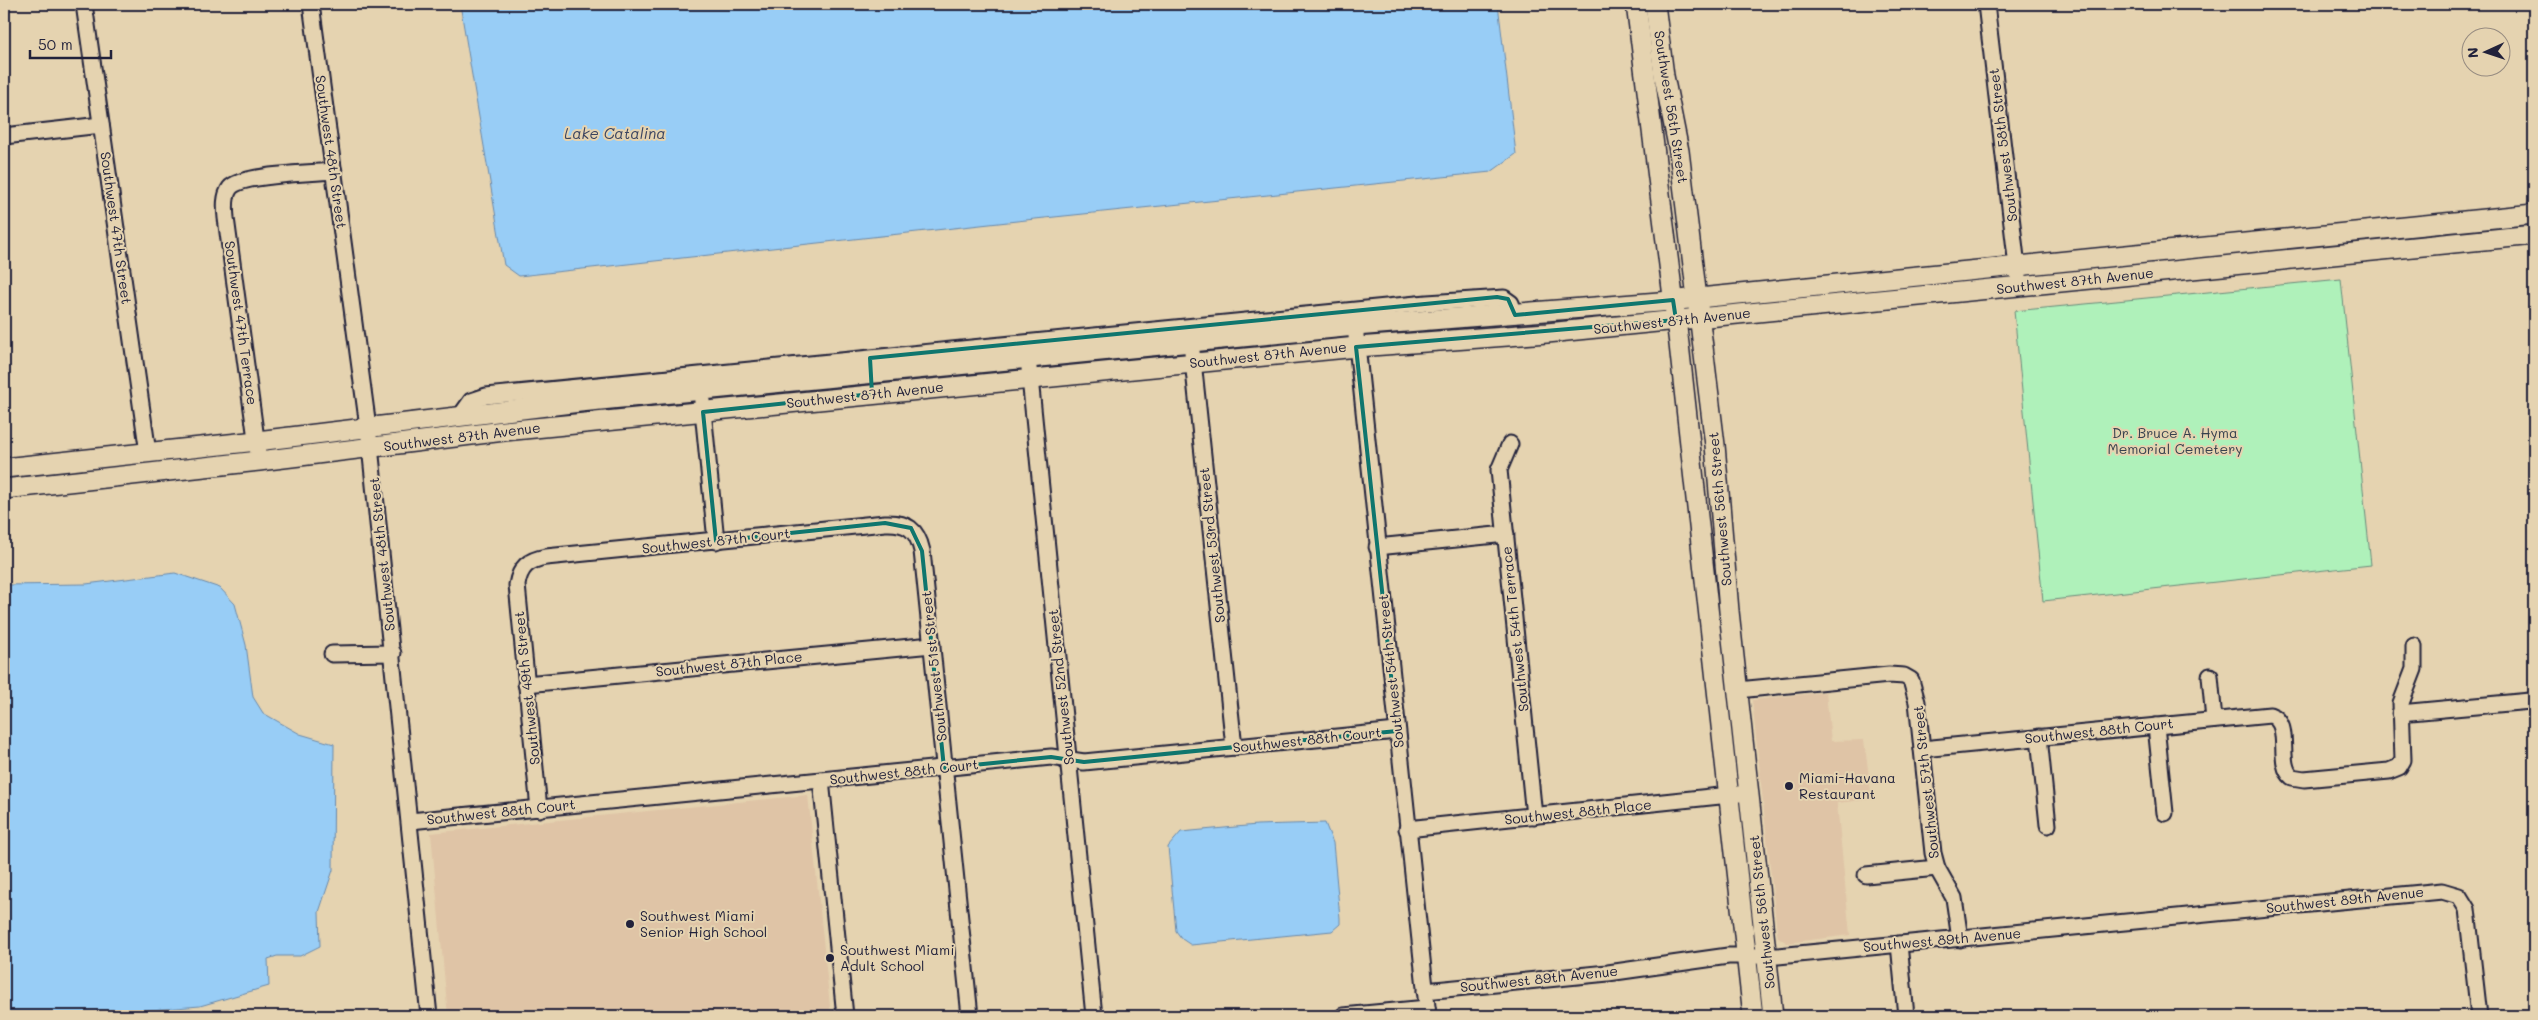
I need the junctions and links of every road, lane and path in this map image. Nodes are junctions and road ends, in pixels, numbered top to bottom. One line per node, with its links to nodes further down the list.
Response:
1 (84, 4): 6 (street, Southwest 47th Street)
2 (311, 4): 8 (street, Southwest 48th Street)
3 (1636, 4): 22 (main road, Southwest 56th Street)
4 (1655, 4): 21 (main road, Southwest 56th Street)
5 (1986, 4): 18 (street, Southwest 58th Street)
6 (101, 126): 7 (street); 42 (street, Southwest 47th Street)
7 (4, 136)
8 (334, 171): 38 (street, Southwest 48th Street); 39 (street, Southwest 47th Terrace)
9 (2534, 214): 10 (main road, Southwest 87th Avenue)
10 (2450, 223): 11 (main road, Southwest 87th Avenue); 14 (main road)
11 (2348, 233): 13 (main road, Southwest 87th Avenue); 16 (main road)
12 (2534, 235): 14 (main road, Southwest 87th Avenue)
13 (2296, 238): 15 (main road, Southwest 87th Avenue); 17 (main road)
14 (2451, 244): 16 (main road, Southwest 87th Avenue)
15 (2185, 249): 18 (main road, Southwest 87th Avenue); 19 (main road)
16 (2349, 254): 17 (main road, Southwest 87th Avenue)
17 (2298, 259): 19 (main road, Southwest 87th Avenue)
18 (2017, 266): 20 (street, Southwest 58th Street); 21 (main road, Southwest 87th Avenue)
19 (2187, 269): 20 (main road, Southwest 87th Avenue)
20 (2019, 286): 24 (main road, Southwest 87th Avenue)
21 (1697, 298): 22 (main road, Southwest 87th Avenue); 24 (main road, Southwest 56th Street)
22 (1674, 300): 23 (main road, Southwest 87th Avenue); 25 (main road, Southwest 56th Street)
23 (1515, 315): 26 (main road, Southwest 87th Avenue); 27 (main road); 32 (street, Southwest 87th Avenue)
24 (1699, 318): 25 (main road, Southwest 87th Avenue); 58 (main road, Southwest 56th Street)
25 (1676, 320): 27 (main road, Southwest 87th Avenue); 71 (main road, Southwest 56th Street)
26 (1355, 326): 28 (main road, Southwest 87th Avenue); 29 (street, Southwest 54th Street)
27 (1493, 336): 29 (main road, Southwest 87th Avenue)
28 (1191, 342): 30 (main road, Southwest 87th Avenue); 31 (street, Southwest 53rd Street)
29 (1356, 347): 31 (main road, Southwest 87th Avenue); 50 (street, Southwest 54th Street)
30 (1028, 358): 32 (main road, Southwest 87th Avenue); 33 (street, Southwest 52nd Street)
31 (1193, 363): 33 (main road, Southwest 87th Avenue); 65 (street, Southwest 53rd Street)
32 (871, 366): 34 (main road, Southwest 87th Avenue); 35 (main road); 37 (street, Southwest 87th Avenue)
33 (1030, 379): 35 (main road, Southwest 87th Avenue); 67 (street, Southwest 52nd Street)
34 (701, 391): 36 (street); 37 (main road, Southwest 87th Avenue)
35 (872, 394): 36 (main road, Southwest 87th Avenue)
36 (703, 412): 41 (main road, Southwest 87th Avenue); 49 (street)
37 (461, 416): 38 (main road, Southwest 87th Avenue)
38 (368, 427): 39 (main road, Southwest 87th Avenue); 41 (street, Southwest 48th Street)
39 (257, 441): 42 (main road, Southwest 87th Avenue); 43 (street, Southwest 47th Terrace)
40 (1510, 444): 48 (street, Southwest 54th Terrace)
41 (370, 447): 43 (main road, Southwest 87th Avenue); 55 (street, Southwest 48th Street)
42 (148, 453): 44 (main road, Southwest 87th Avenue); 45 (main road)
43 (259, 462): 45 (main road, Southwest 87th Avenue)
44 (4, 468)
45 (150, 474): 46 (main road, Southwest 87th Avenue)
46 (4, 489)
47 (912, 528): 49 (street, Southwest 87th Court); 52 (street, Southwest 51st Street)
48 (1506, 534): 50 (street); 74 (street, Southwest 54th Terrace)
49 (716, 541): 51 (street, Southwest 87th Court)
50 (1377, 547): 63 (street, Southwest 54th Street)
51 (522, 567): 57 (street, Southwest 49th Street)
52 (932, 645): 57 (street, Southwest 87th Place); 68 (street, Southwest 51st Street)
53 (2414, 646): 60 (street)
54 (332, 654): 55 (street)
55 (393, 654): 75 (street, Southwest 48th Street)
56 (2210, 676): 61 (street)
57 (526, 684): 72 (street, Southwest 49th Street)
58 (1738, 690): 66 (street, Southwest 57th Street); 70 (main road, Southwest 56th Street)
59 (2530, 701): 60 (street)
60 (2400, 713): 61 (street, Southwest 88th Court)
61 (2214, 720): 62 (street, Southwest 88th Court)
62 (2156, 726): 64 (street, Southwest 88th Court); 73 (street)
63 (1398, 730): 65 (street, Southwest 88th Court); 77 (street, Southwest 54th Street)
64 (2039, 737): 66 (street, Southwest 88th Court); 76 (street)
65 (1234, 747): 67 (street, Southwest 88th Court)
66 (1922, 749): 78 (street, Southwest 57th Street)
67 (1068, 759): 68 (street, Southwest 88th Court); 89 (street, Southwest 52nd Street)
68 (944, 768): 69 (street, Southwest 88th Court); 88 (street, Southwest 51st Street)
69 (821, 780): 72 (street, Southwest 88th Court); 87 (street)
70 (1749, 792): 71 (street, Southwest 88th Place); 83 (main road, Southwest 56th Street)
71 (1730, 795): 74 (street, Southwest 88th Place); 82 (main road, Southwest 56th Street)
72 (539, 809): 75 (street, Southwest 88th Court)
73 (2166, 813)
74 (1534, 816): 77 (street, Southwest 88th Place)
75 (410, 821): 86 (street, Southwest 48th Street)
76 (2048, 825)
77 (1407, 829): 84 (street, Southwest 54th Street)
78 (1937, 868): 79 (street); 80 (street, Southwest 57th Street)
79 (1866, 875)
80 (1960, 939): 81 (street, Southwest 89th Avenue); 94 (street, Southwest 89th Avenue)
81 (1899, 944): 83 (street, Southwest 89th Avenue); 93 (street)
82 (1746, 955): 83 (street, Southwest 89th Avenue); 84 (street, Southwest 89th Avenue); 91 (main road, Southwest 56th Street)
83 (1767, 957): 92 (main road, Southwest 56th Street)
84 (1425, 991): 85 (street, Southwest 54th Street)
85 (1428, 1012): 90 (street)
86 (429, 1016)
87 (845, 1016)
88 (970, 1016)
89 (1094, 1016)
90 (1343, 1016)
91 (1753, 1016)
92 (1773, 1016)
93 (1906, 1016)
94 (2479, 1016)

